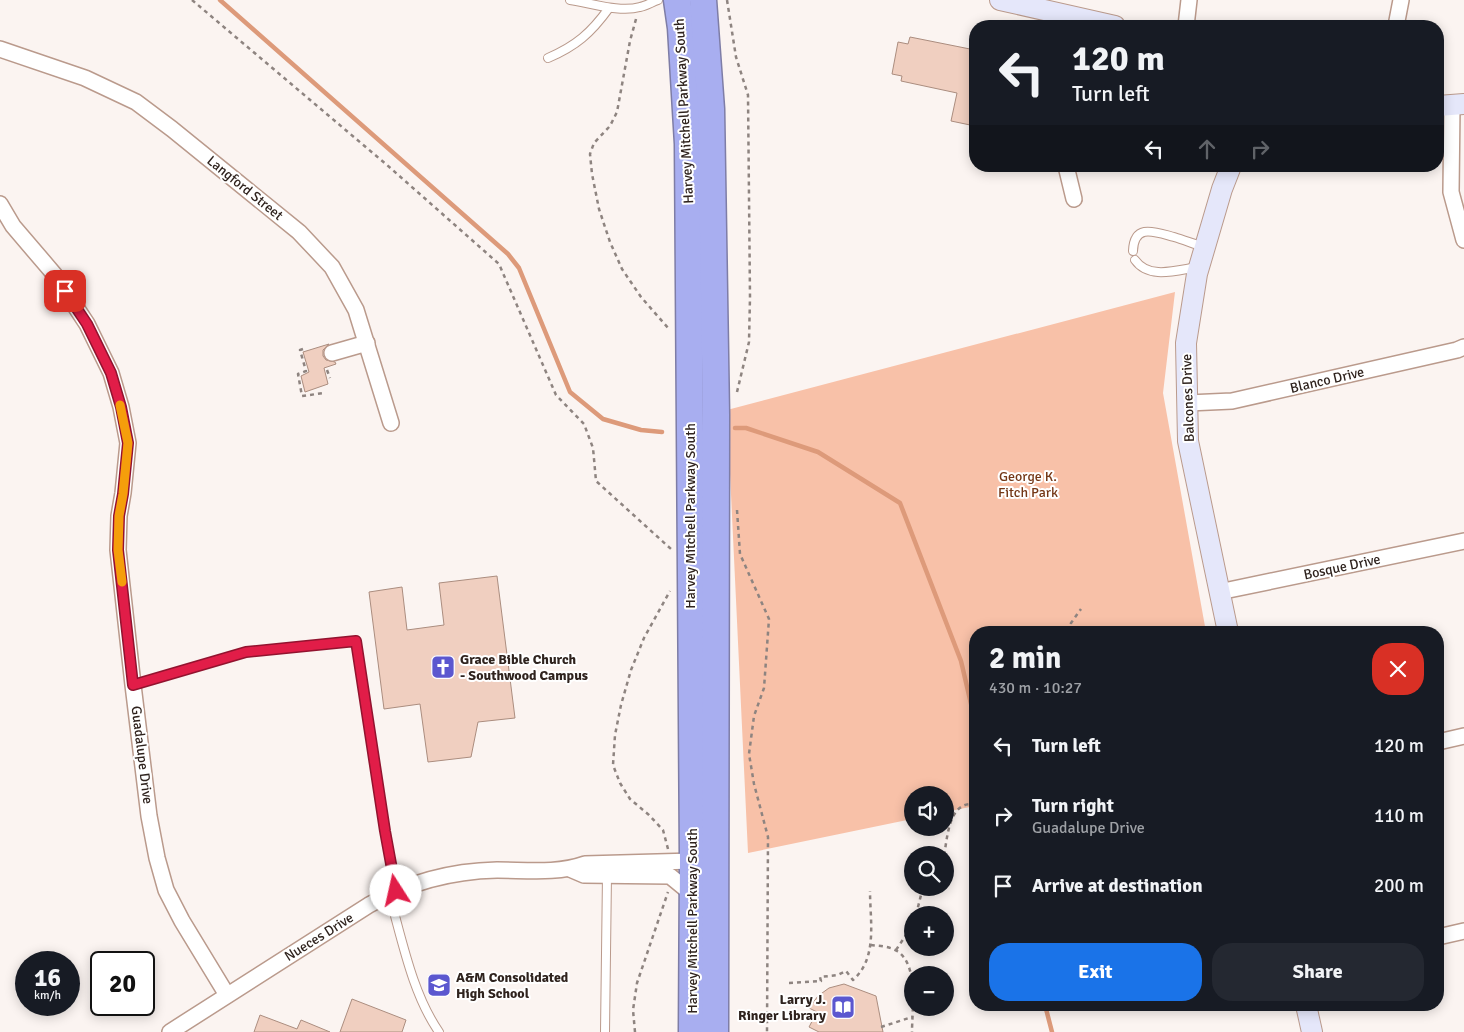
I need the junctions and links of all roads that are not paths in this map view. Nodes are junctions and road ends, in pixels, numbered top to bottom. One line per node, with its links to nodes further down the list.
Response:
1 (570, 0): 8 (lane)
2 (658, 0): 8 (lane)
3 (678, 0): 33 (highway, Harvey Mitchell Parkway South)
4 (703, 0): 36 (highway, Harvey Mitchell Parkway South)
5 (1000, 0): 9 (street)
6 (1190, 0): 10 (street)
7 (1401, 0): 11 (street)
8 (609, 8): 13 (lane)
9 (1078, 20)
10 (1187, 20)
11 (1397, 20)
12 (1, 52): 22 (street, Langford Street)
13 (548, 58)
14 (1451, 105): 19 (street)
15 (1067, 172): 17 (street)
16 (1229, 172): 20 (street, Balcones Drive)
17 (1074, 199)
18 (0, 204): 30 (street, Guadalupe Drive)
19 (1464, 240)
20 (1205, 247): 21 (street, Balcones Drive); 21 (lane)
21 (1200, 267): 25 (street, Balcones Drive)
22 (367, 343): 24 (street); 26 (street, Langford Street)
23 (1464, 347): 25 (street, Blanco Drive)
24 (332, 353)
25 (1188, 402): 28 (street, Balcones Drive)
26 (391, 424)
27 (1464, 541): 28 (street, Bosque Drive)
28 (1219, 592): 29 (street, Balcones Drive)
29 (1227, 626)
30 (133, 685): 37 (lane); 40 (street, Guadalupe Drive)
31 (1464, 736): 32 (street)
32 (1444, 741)
33 (678, 867): 34 (street, Nueces Drive); 35 (street, Nueces Drive); 36 (highway)
34 (570, 870): 35 (street, Nueces Drive); 37 (street, Nueces Drive)
35 (607, 875): 44 (lane)
36 (704, 891): 45 (highway, Harvey Mitchell Parkway South); 46 (highway, Harvey Mitchell Parkway South)
37 (393, 893): 40 (street, Nueces Drive); 43 (lane)
38 (1464, 932): 39 (street)
39 (1444, 936)
40 (227, 994): 42 (street, Nueces Drive)
41 (1307, 1011): 47 (street)
42 (170, 1032)
43 (439, 1032)
44 (605, 1032)
45 (692, 1032)
46 (715, 1032)
47 (1312, 1032)

